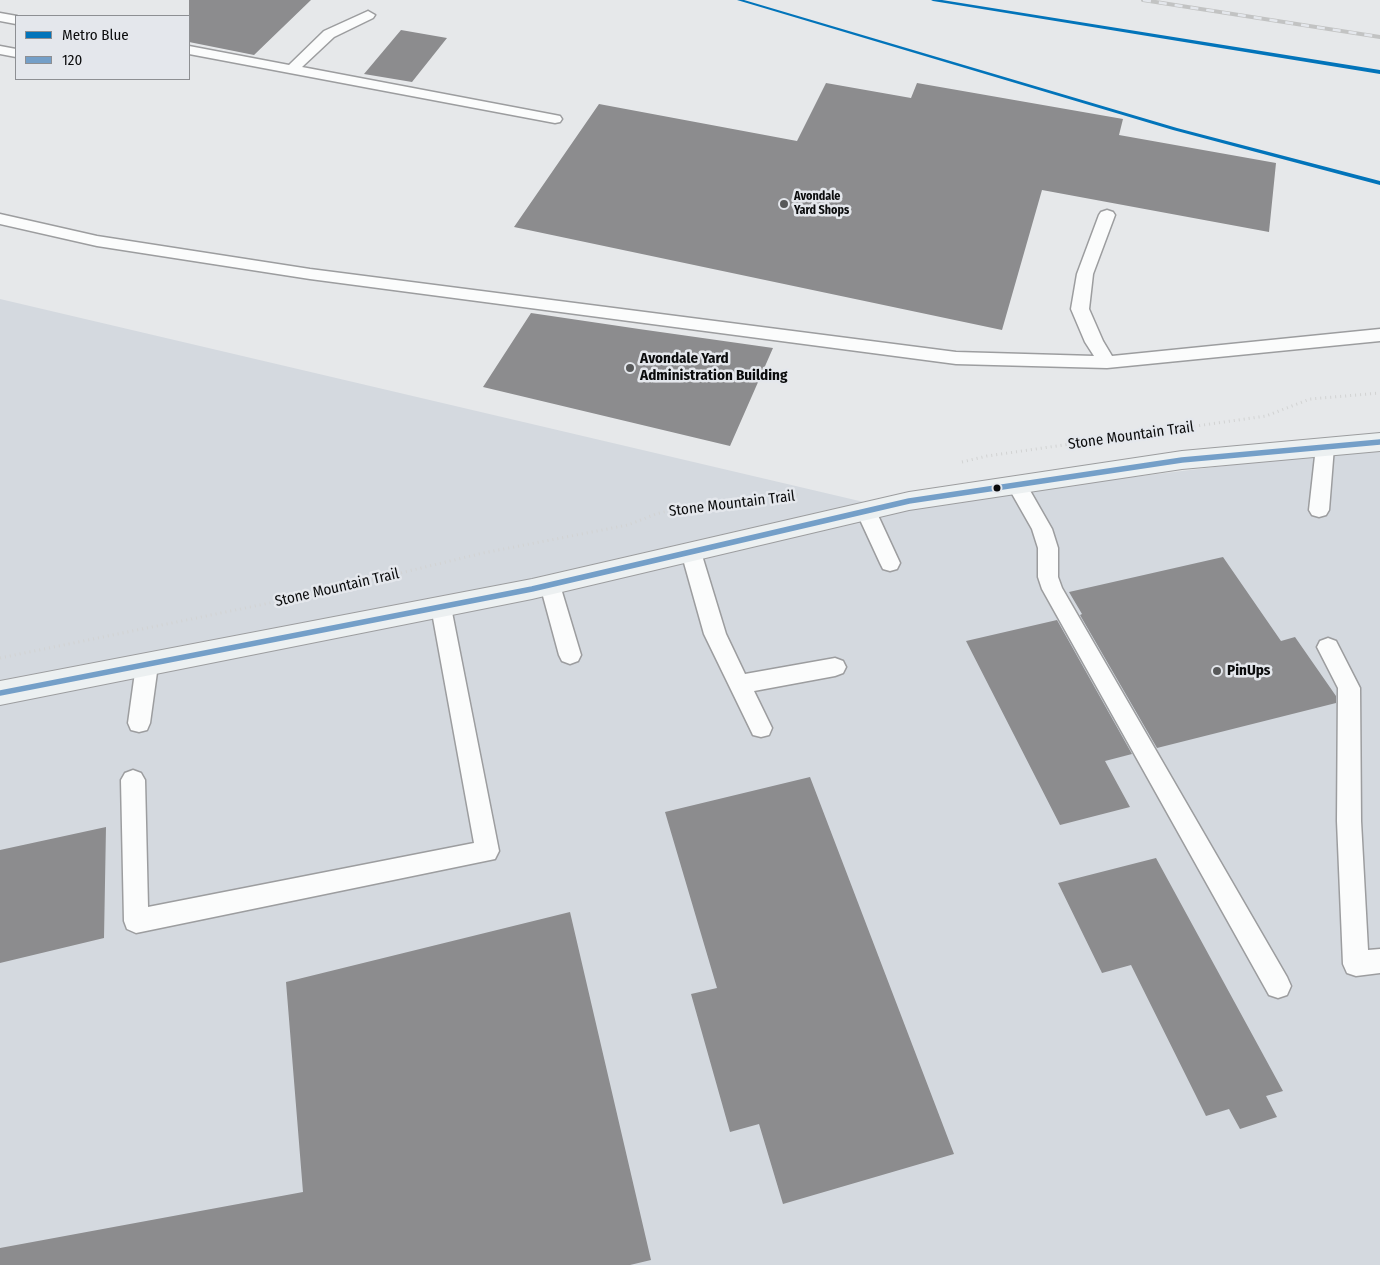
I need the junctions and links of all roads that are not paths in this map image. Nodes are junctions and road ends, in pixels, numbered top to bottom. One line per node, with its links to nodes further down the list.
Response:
1 (368, 15): 7 (lane)
2 (0, 17): 3 (lane)
3 (15, 20)
4 (0, 50): 6 (lane)
5 (190, 50): 7 (lane)
6 (15, 53)
7 (292, 69): 8 (lane)
8 (555, 119)
9 (1107, 215): 12 (lane)
10 (0, 219): 12 (lane)
11 (1380, 335): 12 (lane)
12 (1107, 362)
13 (1380, 442): 14 (main road)
14 (1325, 447): 15 (main road); 16 (lane)
15 (1017, 485): 17 (main road); 32 (lane)
16 (1319, 510)
17 (866, 511): 18 (main road); 19 (lane)
18 (692, 552): 20 (main road); 26 (lane)
19 (890, 563)
20 (550, 585): 21 (main road); 23 (lane)
21 (440, 607): 24 (main road); 30 (lane)
22 (1328, 647): 31 (lane)
23 (570, 655)
24 (147, 665): 27 (main road); 28 (lane)
25 (835, 667): 26 (lane)
26 (740, 684): 29 (lane)
27 (0, 694)
28 (139, 723)
29 (761, 728)
30 (133, 780)
31 (1368, 963)
32 (1278, 986)

